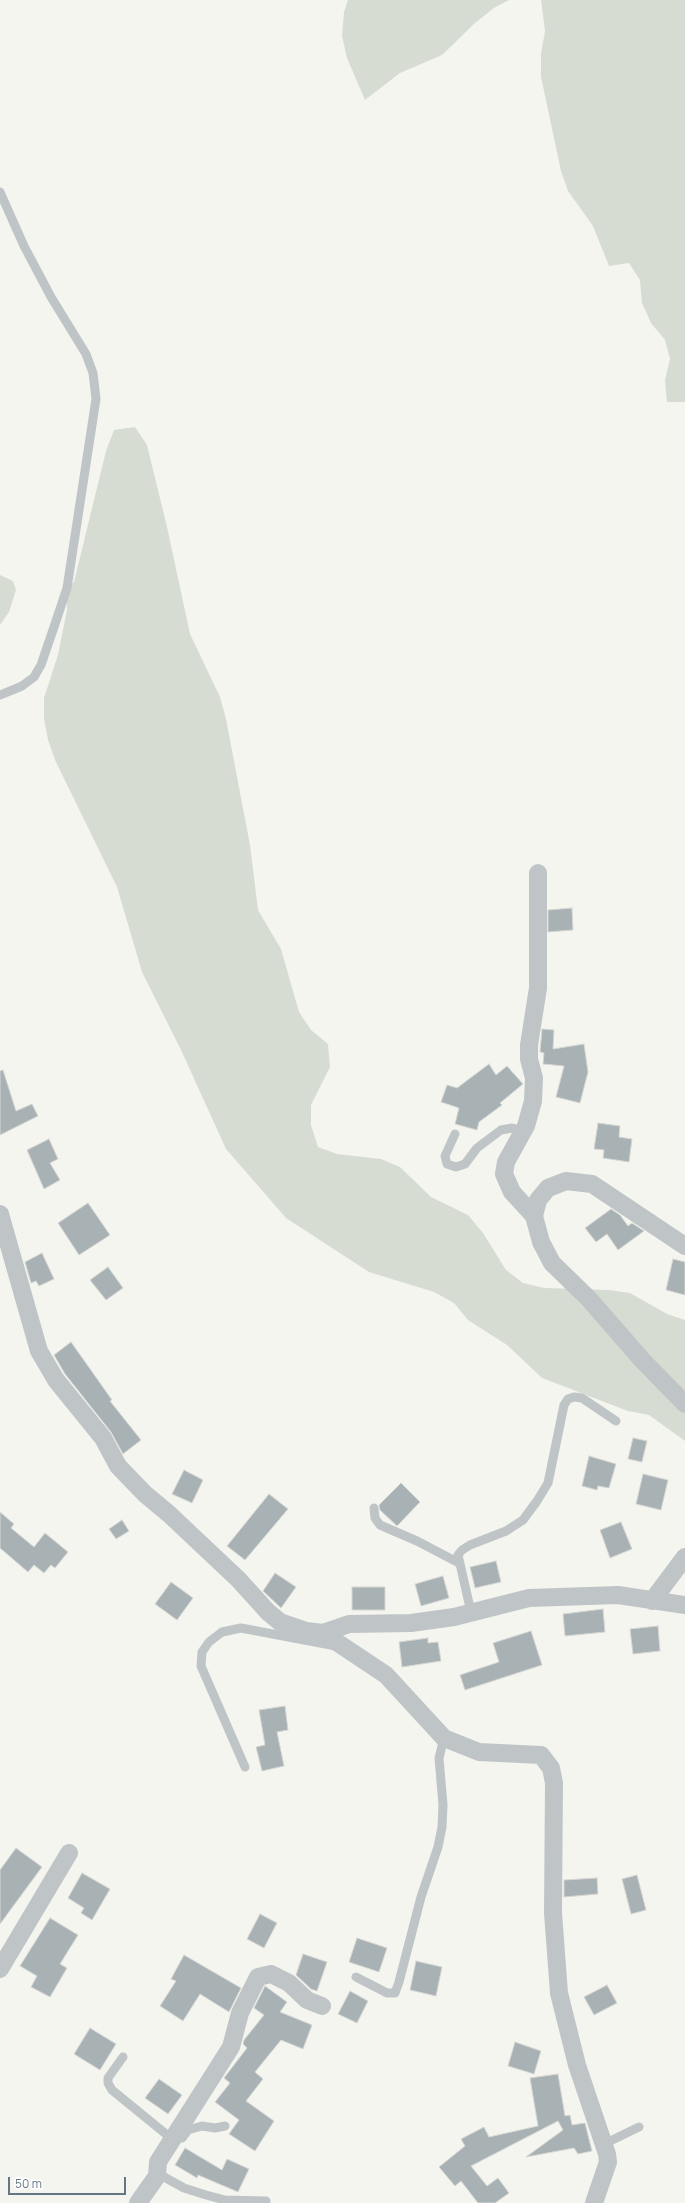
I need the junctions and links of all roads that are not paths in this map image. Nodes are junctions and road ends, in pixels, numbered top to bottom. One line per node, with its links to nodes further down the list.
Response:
1 (0, 192): 2 (lane)
2 (0, 695)
3 (538, 873): 5 (street)
4 (455, 1134): 5 (lane)
5 (522, 1136): 7 (street)
6 (0, 1214): 17 (street)
7 (534, 1216): 8 (street); 9 (street)
8 (685, 1246)
9 (685, 1404)
10 (616, 1421): 13 (lane)
11 (374, 1508): 13 (lane)
12 (685, 1557): 14 (street)
13 (459, 1563): 16 (lane)
14 (652, 1601): 15 (street); 16 (street)
15 (685, 1605)
16 (471, 1612): 17 (street)
17 (323, 1632): 18 (street)
18 (345, 1647): 19 (street); 20 (lane)
19 (444, 1738): 23 (lane); 29 (street)
20 (245, 1767)
21 (69, 1853): 22 (street)
22 (0, 1969)
23 (356, 1977)
24 (322, 2006): 28 (street)
25 (124, 2057): 28 (lane)
26 (225, 2126): 30 (lane)
27 (639, 2127): 29 (lane)
28 (172, 2139): 30 (street)
29 (604, 2144): 33 (street)
30 (157, 2173): 31 (lane); 32 (street)
31 (266, 2201)
32 (138, 2203)
33 (594, 2203)

